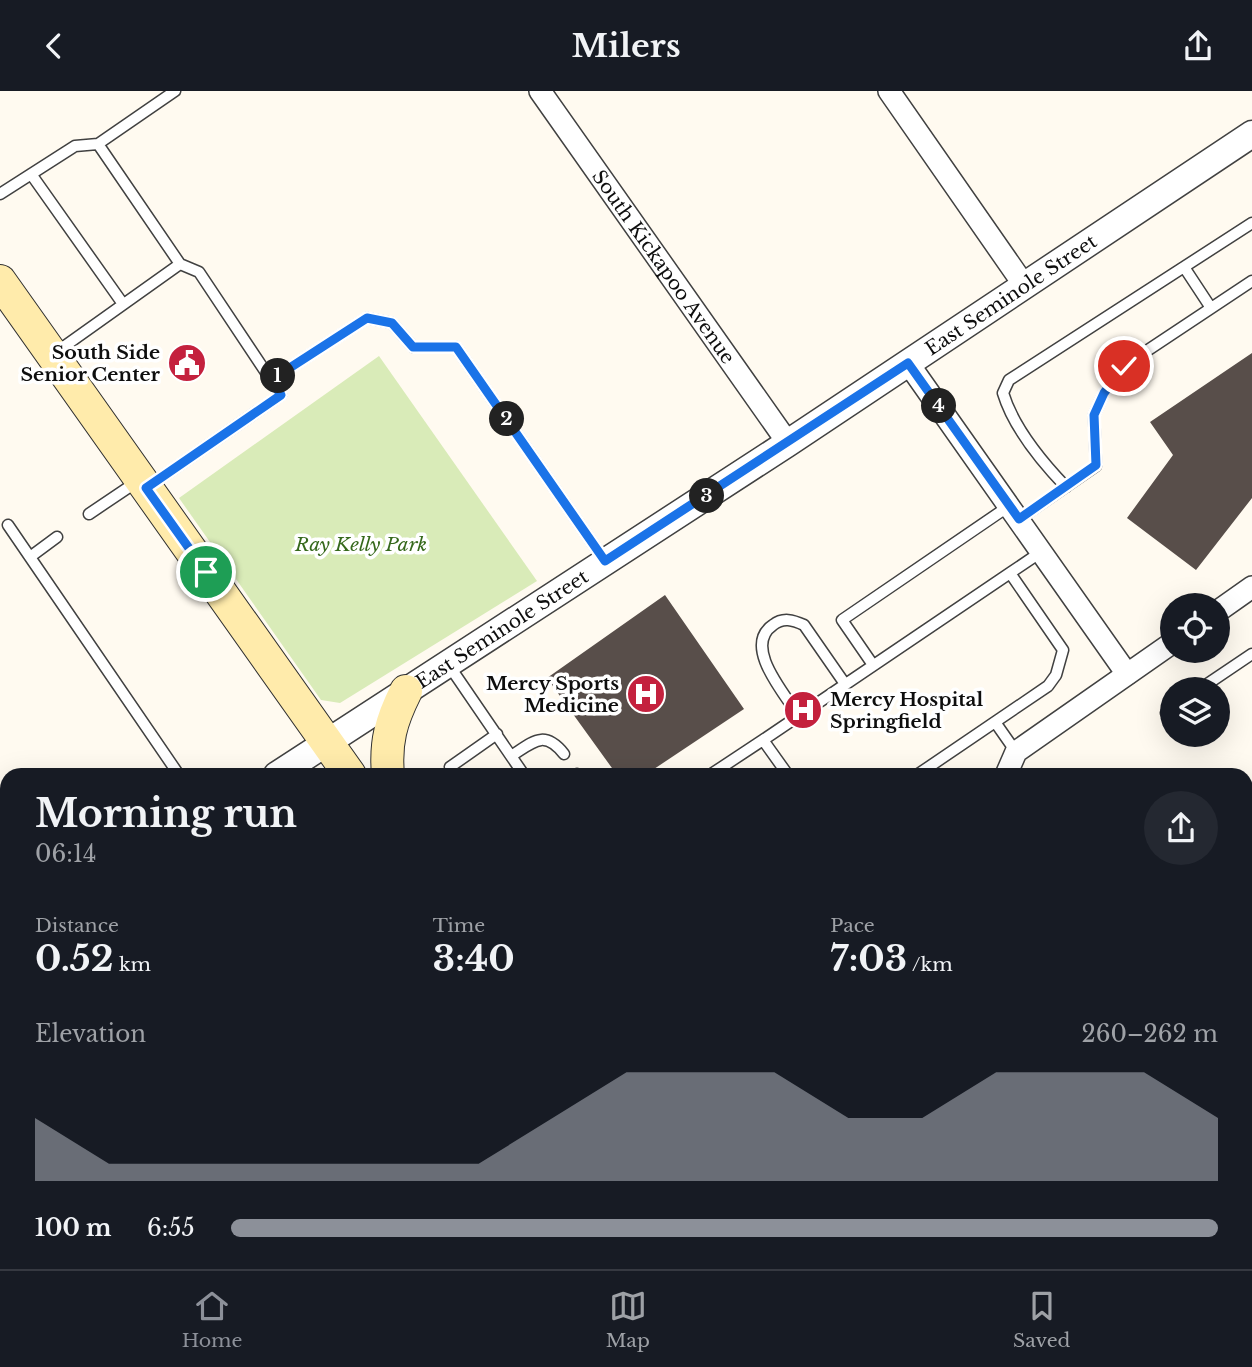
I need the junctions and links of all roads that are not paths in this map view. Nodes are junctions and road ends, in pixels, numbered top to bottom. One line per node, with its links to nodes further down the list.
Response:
1 (175, 91): 5 (lane)
2 (540, 91): 19 (street, South Kickapoo Avenue)
3 (889, 91): 13 (street)
4 (1252, 134): 13 (street, East Seminole Street)
5 (98, 144): 6 (lane); 9 (lane)
6 (31, 174): 7 (lane); 14 (lane)
7 (0, 194)
8 (1252, 223): 10 (lane)
9 (180, 264): 14 (lane); 18 (lane)
10 (1184, 267): 15 (lane); 21 (lane)
11 (0, 281): 16 (main road)
12 (1252, 281): 15 (lane)
13 (1024, 285): 17 (street, East Seminole Street)
14 (123, 304): 16 (lane)
15 (1211, 308): 21 (lane)
16 (52, 355): 20 (main road)
17 (908, 363): 19 (street, East Seminole Street); 22 (street)
18 (271, 380): 20 (lane); 28 (lane)
19 (788, 443): 28 (street, East Seminole Street)
20 (143, 483): 23 (lane); 44 (main road)
21 (1066, 487): 22 (lane)
22 (1014, 512): 26 (street); 35 (lane)
23 (89, 514)
24 (8, 525): 27 (lane)
25 (57, 537): 27 (lane)
26 (1041, 552): 29 (lane); 36 (street)
27 (30, 557): 48 (lane)
28 (605, 561): 34 (street, East Seminole Street)
29 (1010, 573): 35 (lane); 41 (lane)
30 (1252, 587): 31 (street)
31 (1230, 603)
32 (1160, 651): 36 (street)
33 (1252, 654): 37 (lane)
34 (448, 664): 39 (street, East Seminole Street); 42 (lane)
35 (873, 665): 38 (lane)
36 (1127, 674): 45 (street)
37 (1218, 677)
38 (845, 684): 40 (lane); 40 (lane)
39 (406, 691): 44 (street, East Seminole Street); 51 (main road)
40 (798, 715): 43 (lane)
41 (995, 722): 45 (lane); 56 (lane)
42 (496, 734): 47 (lane); 52 (lane)
43 (763, 740): 54 (lane); 55 (lane)
44 (327, 742): 49 (street, East Seminole Street); 50 (main road)
45 (1016, 752): 57 (street)
46 (564, 754): 47 (lane)
47 (511, 756): 53 (lane)
48 (174, 768)
49 (288, 768)
50 (345, 768)
51 (388, 768)
52 (451, 768)
53 (519, 768)
54 (721, 768)
55 (783, 768)
56 (927, 768)
57 (1009, 768)

